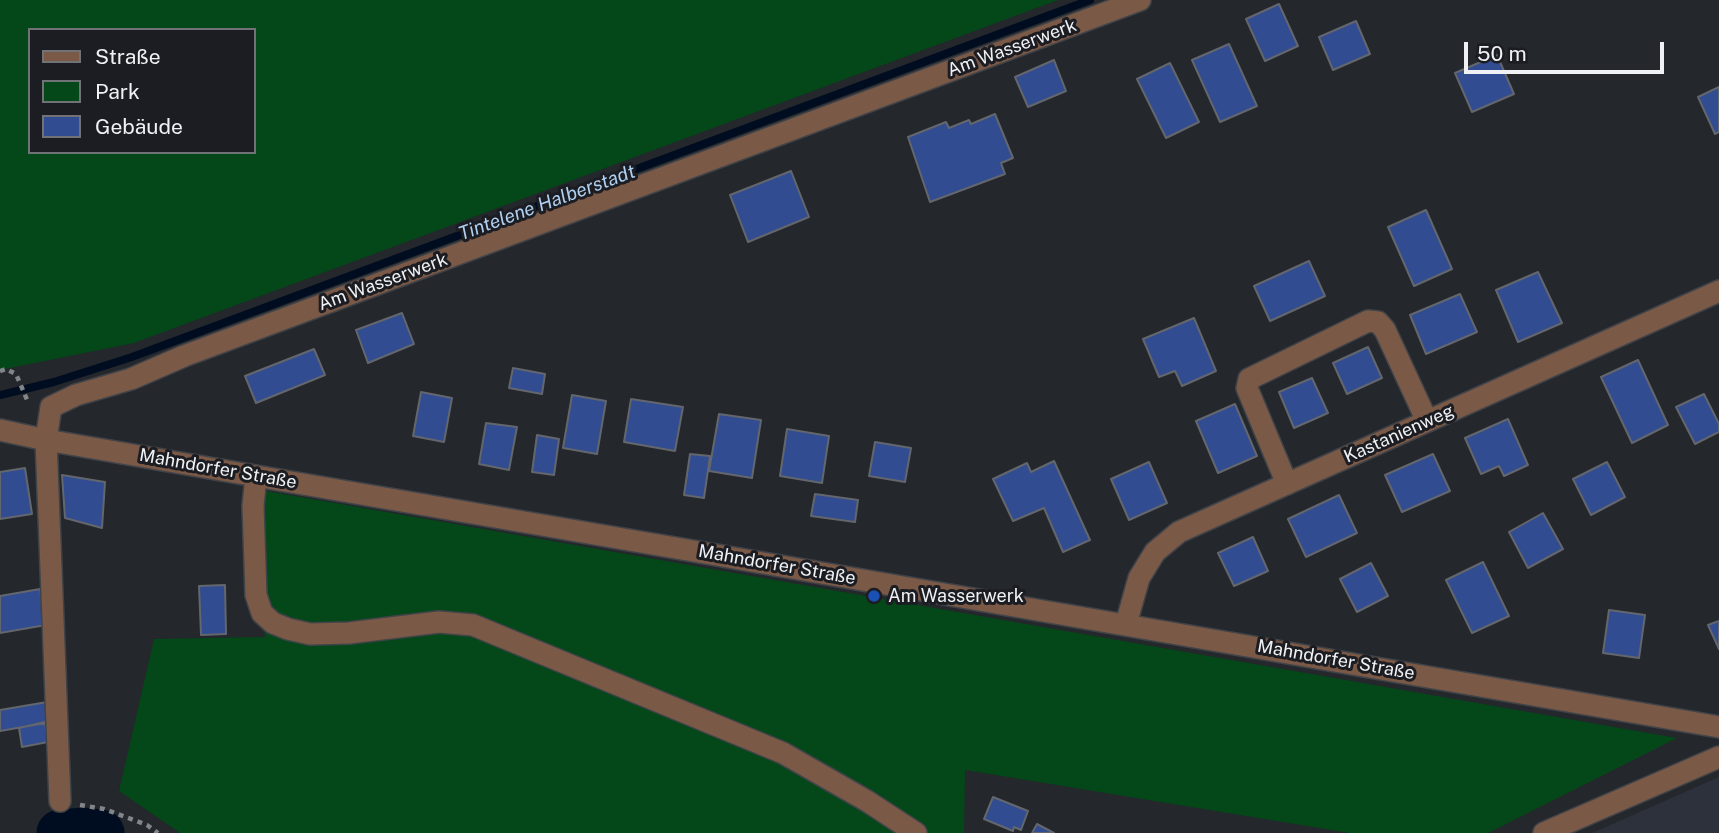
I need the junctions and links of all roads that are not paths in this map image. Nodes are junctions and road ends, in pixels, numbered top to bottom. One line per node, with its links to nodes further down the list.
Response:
1 (1140, 0): 5 (street, Am Wasserwerk)
2 (1719, 291): 3 (street, Kastanienweg)
3 (1427, 421): 7 (street, Kastanienweg); 7 (street)
4 (0, 430): 5 (street, Mahndorfer Straße)
5 (46, 440): 6 (street, Mahndorfer Straße); 11 (street)
6 (256, 476): 8 (street, Mahndorfer Straße); 12 (street)
7 (1287, 484): 8 (street, Kastanienweg)
8 (1126, 624): 9 (street, Mahndorfer Straße)
9 (1719, 727)
10 (1719, 757): 13 (street)
11 (60, 801)
12 (916, 833)
13 (1544, 833)

